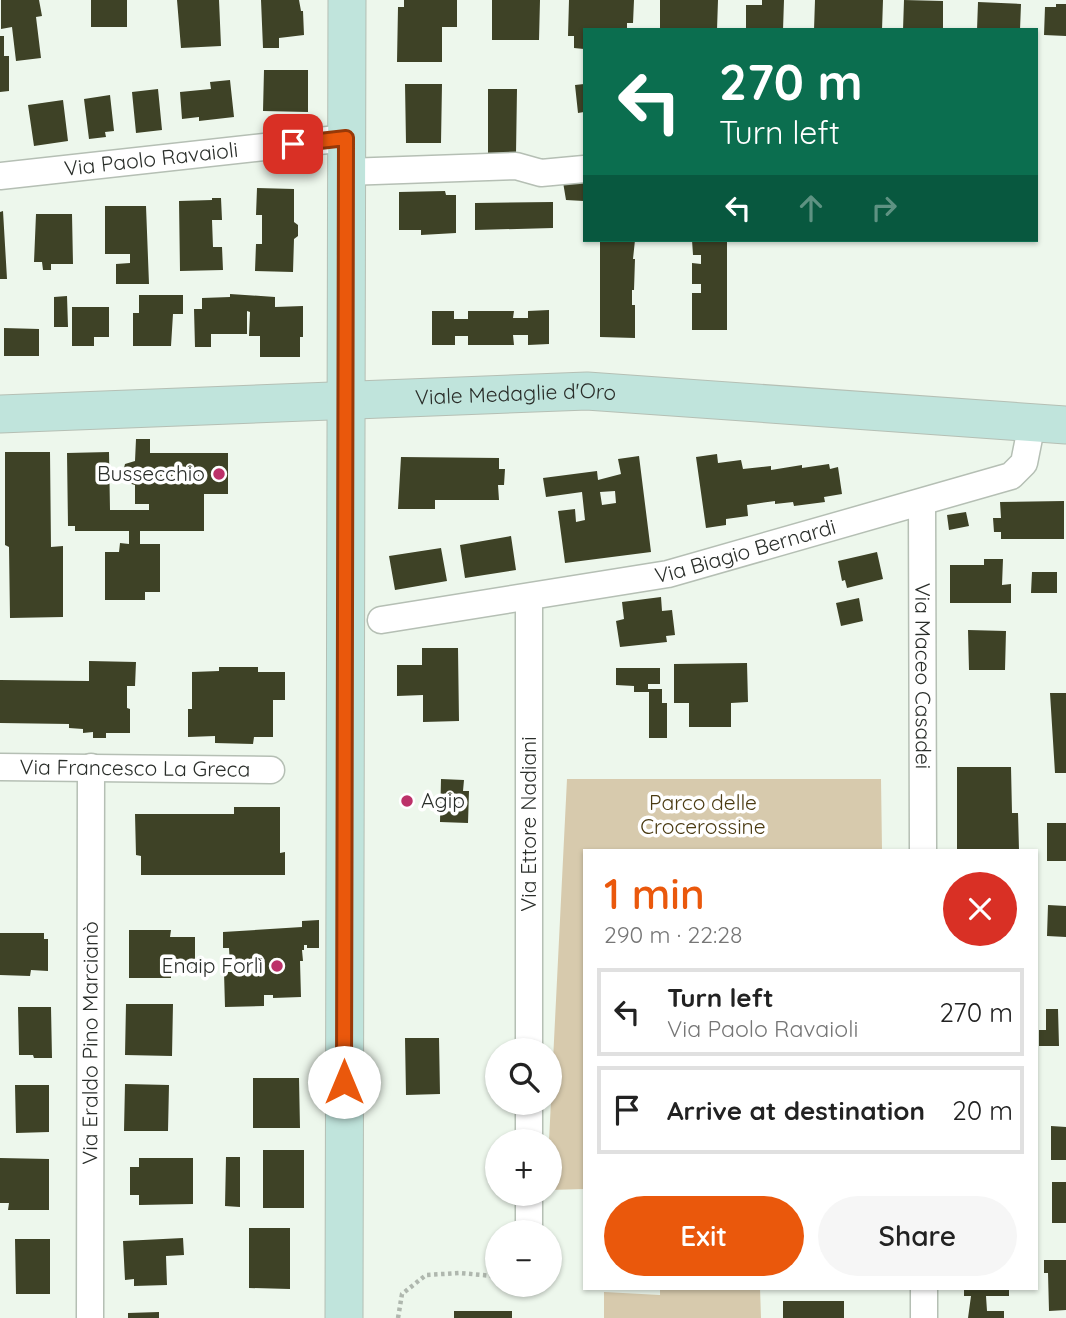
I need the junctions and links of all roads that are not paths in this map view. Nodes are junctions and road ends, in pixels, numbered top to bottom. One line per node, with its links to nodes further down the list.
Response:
1 (346, 0): 2 (main road)
2 (346, 155): 3 (street, Via Paolo Ravaioli); 4 (street, Via Paolo Ravaioli); 5 (main road)
3 (583, 169)
4 (0, 176)
5 (346, 398): 6 (main road, Viale Medaglie d'Oro); 7 (main road, Viale Medaglie d'Oro); 18 (main road)
6 (0, 414)
7 (1049, 424): 8 (street, Via Biagio Bernardi)
8 (922, 503): 9 (street, Via Biagio Bernardi); 14 (street, Via Maceo Casadei)
9 (529, 597): 10 (street, Via Biagio Bernardi); 15 (street, Via Ettore Nadiani)
10 (381, 620)
11 (0, 767): 12 (street, Via Francesco La Greca)
12 (91, 767): 13 (street, Via Francesco La Greca); 17 (street, Via Eraldo Pino Marcianò)
13 (271, 770)
14 (923, 849)
15 (529, 1038)
16 (924, 1290): 19 (street)
17 (90, 1318)
18 (344, 1318)
19 (924, 1318)

